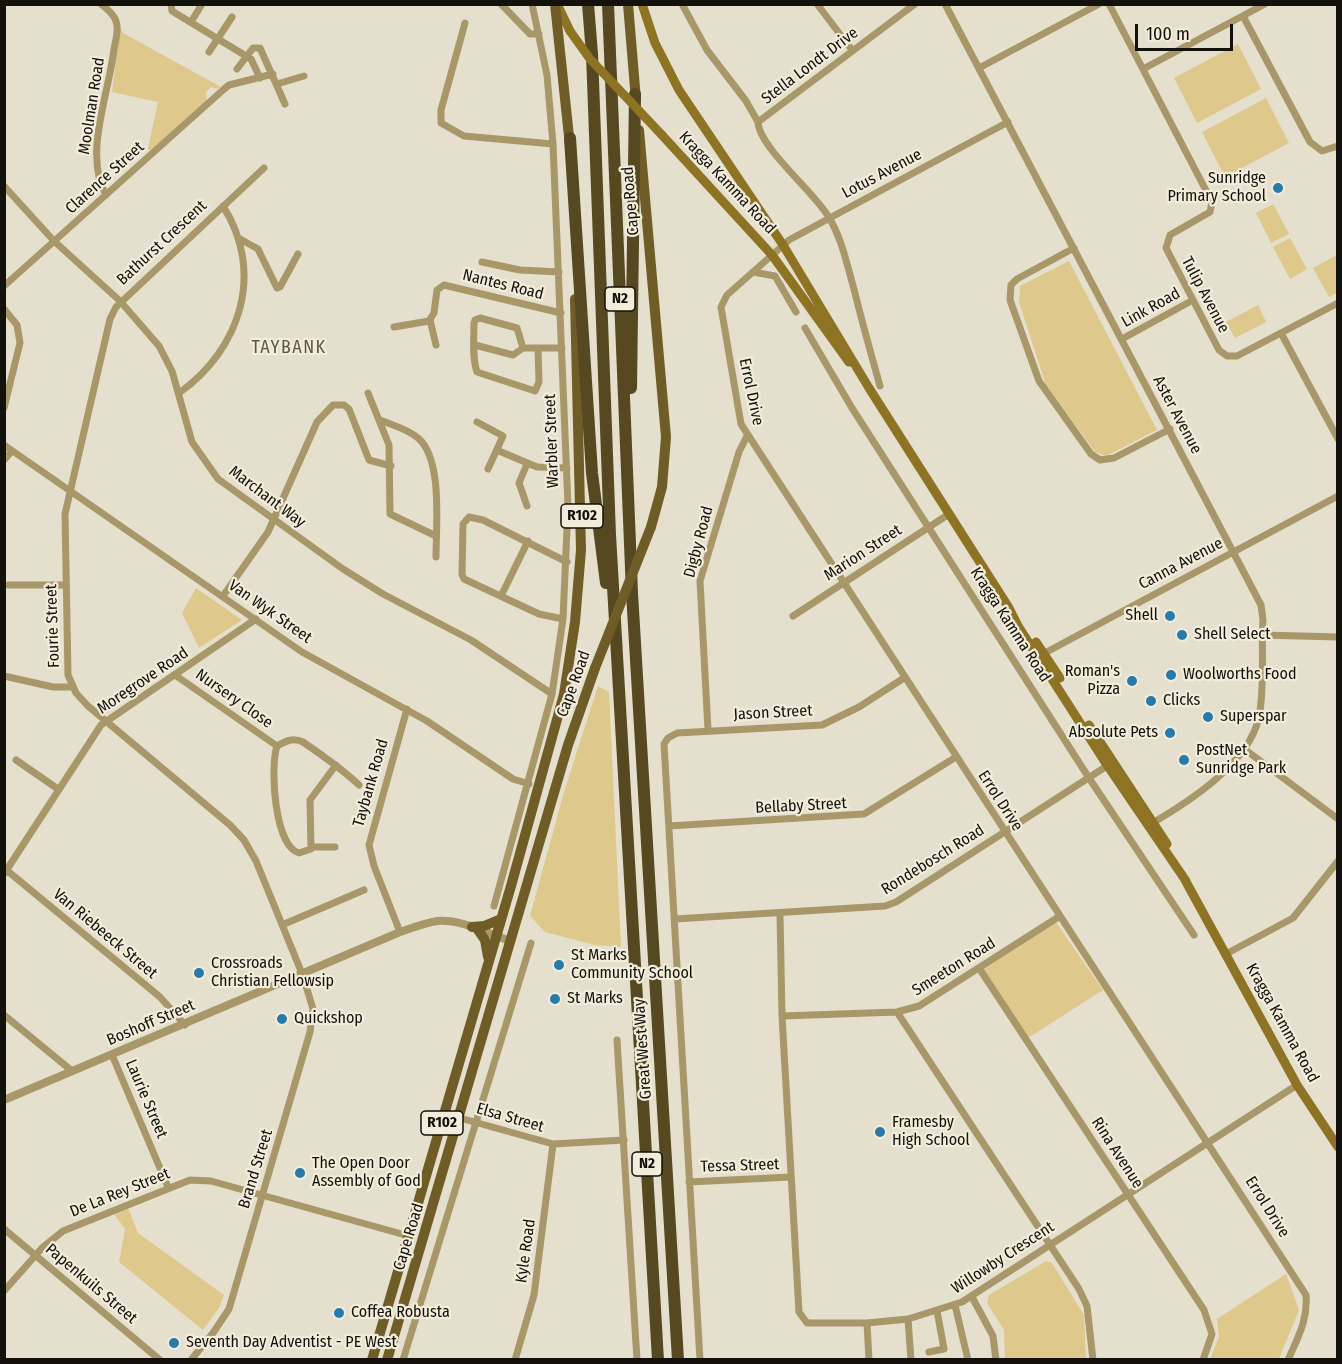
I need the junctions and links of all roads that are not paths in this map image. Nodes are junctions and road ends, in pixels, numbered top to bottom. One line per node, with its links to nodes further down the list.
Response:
1 (100, 4): 43 (street, Moolman Road)
2 (171, 4): 20 (street)
3 (202, 4): 20 (street)
4 (501, 4): 22 (street)
5 (556, 4): 38 (main road, Cape Road / R102); 51 (main road, Kragga Kamma Road, bridge)
6 (588, 4): 112 (highway, N2)
7 (608, 4): 104 (highway, N2)
8 (628, 4): 34 (main road, Cape Road / R102)
9 (642, 4): 48 (main road, Kragga Kamma Road)
10 (682, 4): 36 (street)
11 (817, 4): 24 (street)
12 (915, 4): 24 (street, Stella Londt Drive)
13 (945, 4): 27 (street, Aster Avenue)
14 (1099, 4): 27 (street)
15 (1109, 4): 29 (street, Tulip Avenue)
16 (1265, 4): 18 (street)
17 (532, 5): 22 (street, Warbler Street)
18 (1243, 16): 29 (street); 40 (street)
19 (232, 17): 23 (street)
20 (192, 22): 23 (street)
21 (465, 23): 39 (street)
22 (539, 34): 39 (street, Warbler Street)
23 (218, 39): 25 (street); 26 (street)
24 (852, 50): 36 (street, Stella Londt Drive)
25 (209, 52)
26 (247, 57): 28 (street); 30 (street); 32 (street)
27 (979, 68): 37 (street, Aster Avenue)
28 (237, 69)
29 (1143, 69): 56 (street, Tulip Avenue)
30 (273, 74): 32 (street); 33 (street)
31 (304, 76): 33 (street)
32 (260, 78): 43 (street, Clarence Street)
33 (277, 84): 35 (street)
34 (635, 94): 104 (highway); 151 (main road, Cape Road / R102, bridge)
35 (285, 104)
36 (758, 122): 45 (street, Stella Londt Drive)
37 (1008, 122): 45 (street, Lotus Avenue); 49 (street, Aster Avenue)
38 (570, 138): 112 (highway); 145 (main road, Cape Road / R102)
39 (553, 144): 53 (street, Warbler Street)
40 (1338, 146)
41 (264, 168): 44 (street, Bathurst Crescent)
42 (4, 186): 47 (street, Marchant Way)
43 (106, 195): 47 (street, Clarence Street)
44 (223, 206): 46 (street, Bathurst Crescent); 57 (street, Bathurst Crescent)
45 (829, 217): 48 (street, Lotus Avenue); 72 (street)
46 (240, 239): 50 (street); 74 (street, Bathurst Crescent)
47 (54, 241): 55 (street, Clarence Street); 57 (street, Marchant Way)
48 (783, 245): 51 (street, Lotus Avenue); 73 (main road, Kragga Kamma Road)
49 (1074, 248): 66 (street, Aster Avenue); 79 (street)
50 (298, 254)
51 (772, 255): 54 (street, Errol Drive); 73 (main road, Kragga Kamma Road)
52 (482, 262): 53 (street)
53 (559, 272): 61 (street, Warbler Street)
54 (753, 272): 60 (street); 80 (street, Errol Drive)
55 (4, 286)
56 (1192, 300): 65 (street, Tulip Avenue); 66 (street, Link Road)
57 (120, 301): 74 (street, Marchant Way); 90 (street, Fourie Street)
58 (1338, 303): 65 (street)
59 (4, 309): 76 (street)
60 (796, 312)
61 (561, 313): 62 (street, Nantes Road); 71 (street, Warbler Street)
62 (430, 320): 63 (street); 67 (street)
63 (394, 327)
64 (805, 328): 95 (street, Kragga Kamma Road)
65 (1281, 333): 81 (street)
66 (1122, 339): 79 (street, Aster Avenue)
67 (436, 345)
68 (475, 345): 69 (street); 69 (street); 70 (street)
69 (523, 348): 70 (street)
70 (538, 348): 71 (street)
71 (562, 348): 88 (street, Warbler Street)
72 (880, 386)
73 (869, 388): 93 (main road, Kragga Kamma Road)
74 (179, 393): 94 (street, Marchant Way)
75 (368, 393): 77 (street)
76 (4, 408)
77 (380, 420): 87 (street); 96 (street)
78 (477, 423): 84 (street)
79 (1170, 429): 98 (street, Aster Avenue)
80 (747, 436): 101 (street, Errol Drive); 121 (street, Digby Road)
81 (1338, 439)
82 (4, 445): 83 (street, Van Wyk Street)
83 (12, 451): 85 (street); 90 (street, Van Wyk Street)
84 (499, 451): 86 (street); 89 (street)
85 (4, 460)
86 (527, 464): 88 (street); 92 (street)
87 (391, 466): 94 (street); 96 (street)
88 (567, 468): 100 (street, Warbler Street)
89 (488, 469)
90 (69, 491): 103 (street, Fourie Street); 105 (street, Van Wyk Street)
91 (1338, 496): 98 (street, Canna Avenue)
92 (526, 506)
93 (949, 514): 95 (street, Marion Street); 113 (main road, Kragga Kamma Road)
94 (274, 521): 105 (street); 118 (street, Marchant Way)
95 (929, 526): 101 (street, Marion Street); 128 (street, Kragga Kamma Road)
96 (436, 536): 99 (street)
97 (528, 541): 100 (street); 106 (street); 106 (street)
98 (1233, 552): 110 (street, Aster Avenue); 113 (street, Canna Avenue)
99 (436, 557)
100 (567, 562): 109 (street, Warbler Street)
101 (843, 582): 107 (street, Marion Street); 116 (street, Errol Drive)
102 (8, 585): 103 (street)
103 (65, 585): 117 (street, Fourie Street)
104 (632, 593): 196 (highway, Great West Way / N2)
105 (223, 596): 108 (street, Van Wyk Street)
106 (501, 596): 109 (street)
107 (793, 616)
108 (256, 619): 114 (street, Moregrove Road); 119 (street, Van Wyk Street)
109 (563, 619): 118 (street, Warbler Street)
110 (1262, 635): 111 (street); 123 (street, Aster Avenue)
111 (1338, 637)
112 (617, 655): 195 (highway, Great West Way / N2)
113 (1041, 655): 126 (main road, Kragga Kamma Road)
114 (175, 675): 120 (street, Moregrove Road); 122 (street, Nursery Close)
115 (4, 676): 117 (street)
116 (904, 678): 121 (street, Jason Street); 124 (street, Errol Drive)
117 (72, 687): 120 (street, Fourie Street)
118 (552, 694): 130 (street, Warbler Street)
119 (407, 709): 130 (street, Van Wyk Street); 148 (street, Taybank Road)
120 (106, 721): 131 (street, Moregrove Road); 146 (street, Fourie Street)
121 (708, 730): 134 (street, Jason Street)
122 (277, 746): 127 (street); 136 (street)
123 (1243, 748): 132 (street); 133 (street, Aster Avenue)
124 (956, 757): 134 (street, Bellaby Street); 135 (street, Errol Drive)
125 (15, 760): 131 (street)
126 (1110, 764): 128 (street, Rondebosch Road); 133 (main road, Kragga Kamma Road)
127 (336, 765): 129 (street); 136 (street)
128 (1089, 778): 135 (street, Rondebosch Road); 149 (street, Kragga Kamma Road)
129 (358, 784)
130 (529, 784): 141 (street, Warbler Street)
131 (58, 789): 139 (street, Moregrove Road)
132 (1338, 819)
133 (1152, 824): 153 (main road, Kragga Kamma Road)
134 (669, 826): 144 (street)
135 (1004, 831): 142 (street, Rondebosch Road); 143 (street, Errol Drive)
136 (312, 847): 137 (street)
137 (335, 847)
138 (1337, 863): 153 (street)
139 (5, 870): 160 (street, Van Riebeeck Street)
140 (364, 890): 146 (street)
141 (494, 906)
142 (780, 914): 144 (street, Rondebosch Road); 159 (street, Willowby Crescent)
143 (1060, 916): 155 (street, Smeeton Road); 169 (street, Errol Drive)
144 (675, 919): 173 (street)
145 (501, 920): 147 (main road); 150 (main road, Cape Road / R102)
146 (282, 925): 156 (street, Fourie Street)
147 (475, 928): 148 (street, Boshoff Street); 150 (street, Boshoff Street); 154 (main road)
148 (400, 932): 156 (street, Boshoff Street)
149 (1194, 935)
150 (497, 937): 151 (street, Boshoff Street); 154 (main road, Cape Road / R102)
151 (512, 941): 166 (main road, Cape Road / R102)
152 (531, 943): 167 (street, Cape Road)
153 (1226, 954): 164 (main road, Kragga Kamma Road)
154 (488, 966): 178 (main road, Cape Road / R102)
155 (979, 968): 157 (street, Smeeton Road); 176 (street, Rina Avenue)
156 (303, 976): 160 (street, Boshoff Street); 175 (street, Brand Street)
157 (897, 1011): 159 (street, Smeeton Road); 179 (street)
158 (4, 1015): 163 (street)
159 (782, 1016): 172 (street, Willowby Crescent)
160 (185, 1025): 162 (street, Boshoff Street)
161 (617, 1040): 168 (street, Great West Way)
162 (112, 1055): 163 (street, Boshoff Street); 174 (street, Laurie Street)
163 (72, 1071): 165 (street, Boshoff Street)
164 (1297, 1085): 169 (street, Willowby Crescent); 171 (main road, Kragga Kamma Road)
165 (4, 1100)
166 (460, 1118): 167 (street, Elsa Street); 191 (main road, Cape Road / R102)
167 (476, 1123): 170 (street, Elsa Street); 192 (street, Cape Road)
168 (624, 1140): 170 (street, Elsa Street); 194 (street, Great West Way)
169 (1208, 1141): 176 (street, Willowby Crescent); 204 (street, Errol Drive)
170 (553, 1144): 193 (street, Kyle Road)
171 (1338, 1147)
172 (791, 1177): 173 (street, Tessa Street); 186 (street, Willowby Crescent)
173 (689, 1182): 197 (street)
174 (168, 1187): 175 (street, De La Rey Street); 180 (street, De La Rey Street)
175 (261, 1194): 178 (street, De La Rey Street); 189 (street, Brand Street)
176 (1128, 1194): 179 (street, Willowby Crescent); 203 (street, Rina Avenue)
177 (4, 1229): 180 (street, Papenkuils Street)
178 (408, 1236): 190 (main road, Cape Road / R102)
179 (1051, 1243): 182 (street, Willowby Crescent); 202 (street)
180 (35, 1254): 181 (street, De La Rey Street); 188 (street, Papenkuils Street)
181 (4, 1291)
182 (972, 1297): 183 (street, Willowby Crescent); 201 (street)
183 (955, 1305): 184 (street, Willowby Crescent); 200 (street)
184 (937, 1311): 185 (street, Willowby Crescent); 187 (street)
185 (908, 1319): 186 (street, Willowby Crescent); 199 (street)
186 (867, 1323): 198 (street)
187 (929, 1352)
188 (160, 1359)
189 (191, 1359)
190 (372, 1359)
191 (387, 1359)
192 (403, 1359)
193 (515, 1359)
194 (638, 1359)
195 (658, 1359)
196 (678, 1359)
197 (700, 1359)
198 (869, 1359)
199 (911, 1359)
200 (968, 1359)
201 (996, 1359)
202 (1094, 1359)
203 (1203, 1359)
204 (1288, 1359)

